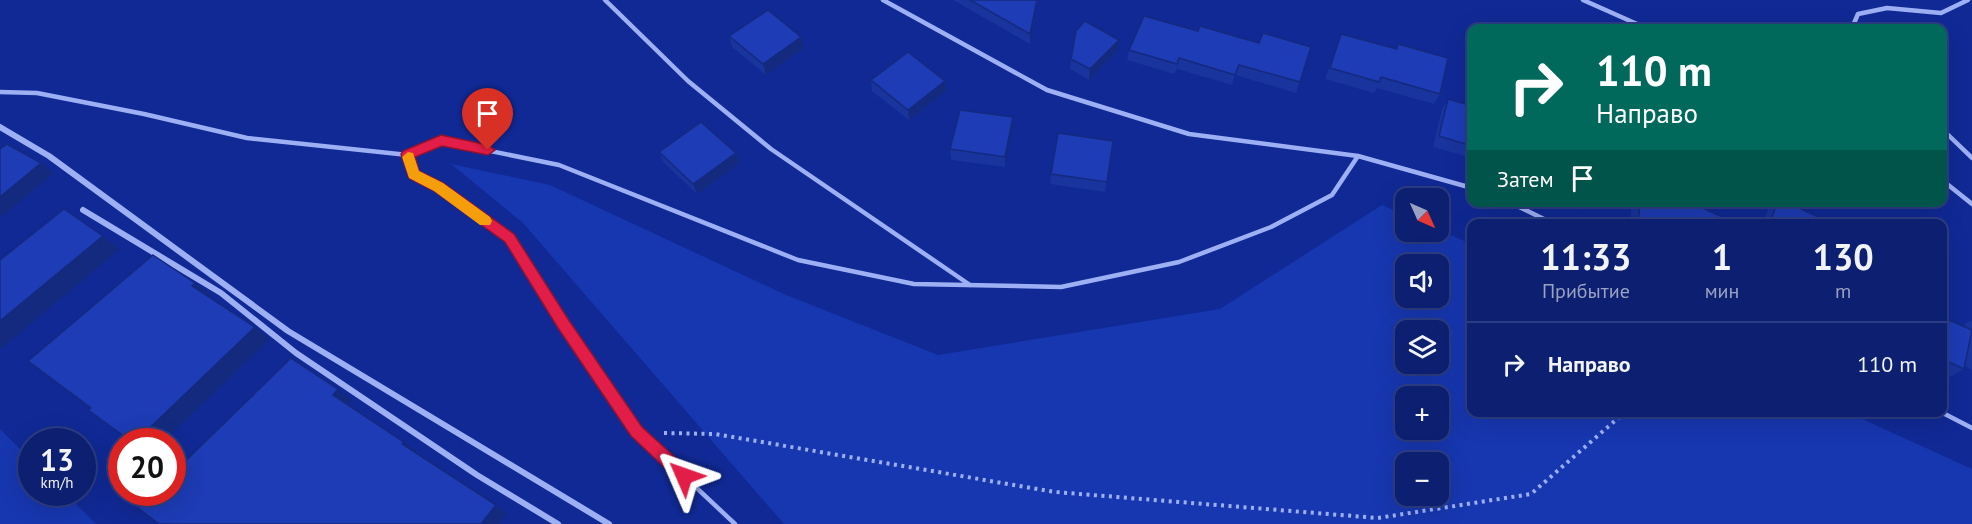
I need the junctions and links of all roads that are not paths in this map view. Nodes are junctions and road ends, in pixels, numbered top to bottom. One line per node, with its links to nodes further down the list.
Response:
1 (605, 0): 19 (lane)
2 (883, 0): 11 (lane)
3 (1583, 0): 5 (lane)
4 (1968, 0): 6 (lane)
5 (1637, 24)
6 (1853, 24)
7 (0, 92): 10 (lane)
8 (0, 127): 24 (street)
9 (1947, 134): 12 (lane)
10 (408, 154): 19 (lane); 25 (lane)
11 (1358, 156): 14 (lane); 19 (lane)
12 (1972, 158)
13 (1947, 184): 15 (lane)
14 (1467, 187)
15 (1972, 204)
16 (1519, 207): 18 (lane)
17 (83, 210): 22 (street)
18 (1544, 219)
19 (970, 285)
20 (1947, 415): 21 (lane)
21 (1972, 428)
22 (549, 522): 23 (street)
23 (558, 524)
24 (609, 524)
25 (735, 524)

